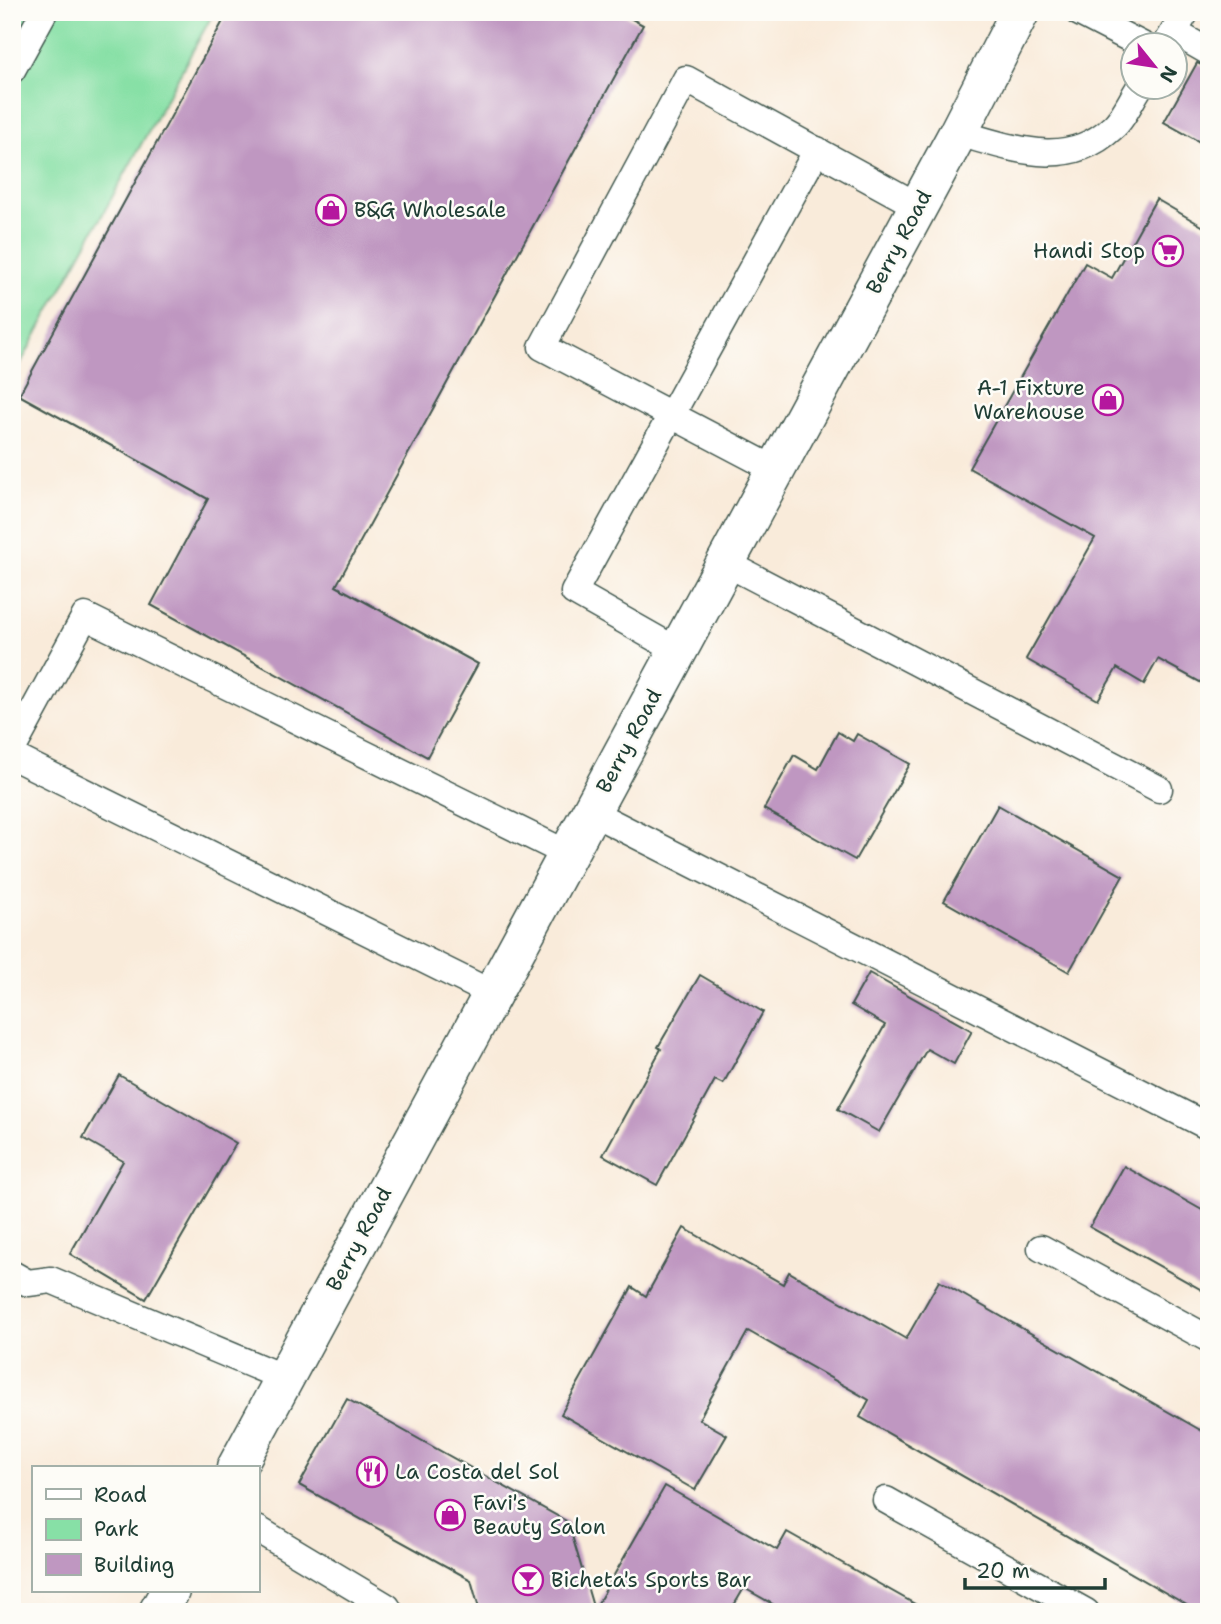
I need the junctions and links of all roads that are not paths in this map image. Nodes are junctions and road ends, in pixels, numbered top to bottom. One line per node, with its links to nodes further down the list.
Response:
1 (44, 12): 7 (lane)
2 (1020, 12): 9 (street, Berry Road)
3 (1078, 12): 5 (lane)
4 (1175, 30): 6 (lane)
5 (1120, 34)
6 (1209, 52)
7 (12, 70)
8 (1130, 102): 9 (lane)
9 (958, 133): 11 (street, Berry Road)
10 (817, 150): 11 (lane); 12 (lane); 12 (lane)
11 (918, 206): 13 (street, Berry Road)
12 (671, 415): 13 (lane); 15 (lane)
13 (776, 470): 14 (street, Berry Road)
14 (726, 563): 15 (street, Berry Road); 18 (lane)
15 (678, 651): 19 (street, Berry Road)
16 (12, 750): 20 (lane)
17 (12, 755): 21 (lane)
18 (1159, 789)
19 (591, 812): 20 (street, Berry Road); 22 (lane)
20 (568, 855): 21 (street, Berry Road)
21 (491, 993): 26 (street, Berry Road)
22 (1209, 1127)
23 (1041, 1248): 25 (lane)
24 (12, 1274): 26 (lane)
25 (1209, 1339)
26 (284, 1378): 27 (street, Berry Road)
27 (237, 1466)
28 (886, 1500): 33 (lane)
29 (259, 1530): 32 (lane)
30 (169, 1592): 31 (street)
31 (158, 1612)
32 (390, 1612)
33 (1086, 1612)

